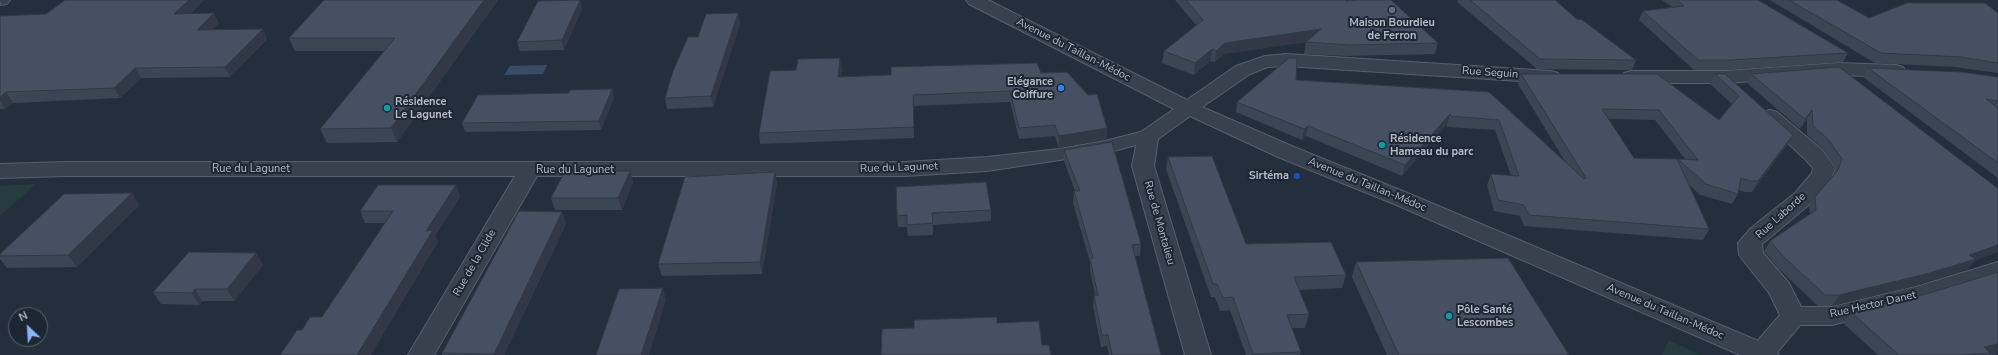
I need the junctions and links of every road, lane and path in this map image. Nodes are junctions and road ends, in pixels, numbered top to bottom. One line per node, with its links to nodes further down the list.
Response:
1 (975, 0): 8 (street, Avenue du Taillan-Médoc)
2 (1841, 61): 3 (street); 6 (street); 7 (street)
3 (1917, 72)
4 (1572, 77): 8 (street, Rue Seguin)
5 (1610, 77): 6 (street)
6 (1726, 77): 13 (street, Rue Laborde)
7 (1860, 87)
8 (1188, 108): 9 (street); 14 (street, Avenue du Taillan-Médoc)
9 (1148, 136): 10 (street, Rue du Lagunet); 16 (street, Rue de Montalieu)
10 (528, 170): 11 (street, Rue du Lagunet); 15 (street, Rue de la Clide)
11 (0, 171)
12 (1998, 270): 13 (street, Rue Hector Danet)
13 (1793, 316): 14 (street)
14 (1764, 354)
15 (421, 355)
16 (1198, 355)

